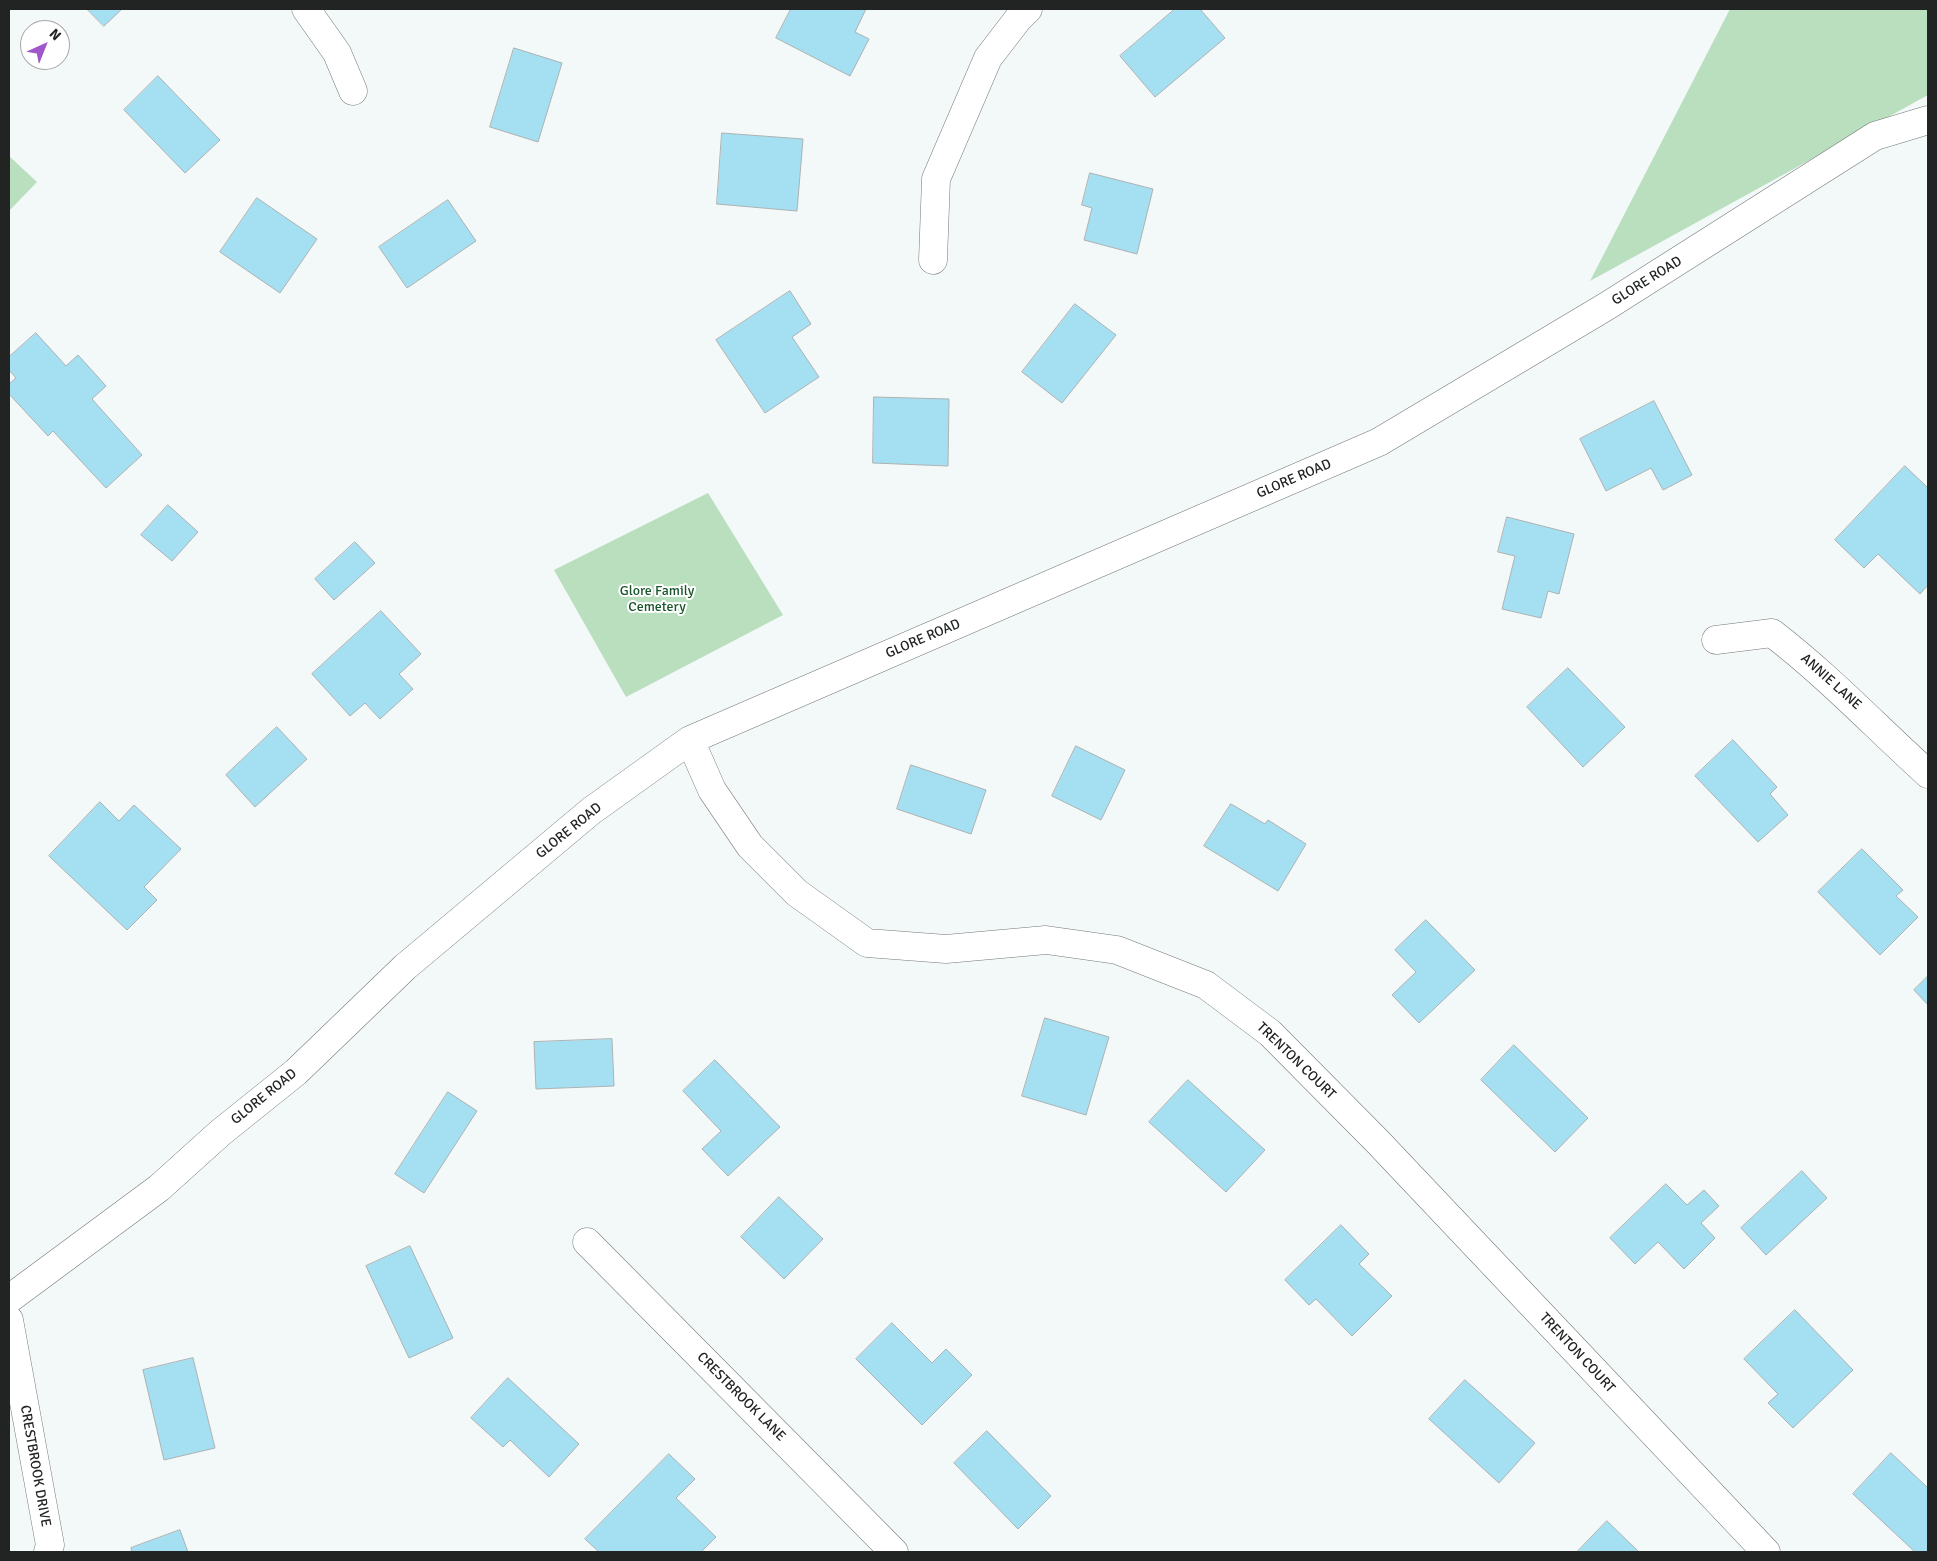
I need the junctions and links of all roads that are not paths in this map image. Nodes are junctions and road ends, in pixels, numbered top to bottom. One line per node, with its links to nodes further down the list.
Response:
1 (306, 9): 3 (street)
2 (1028, 9): 5 (street)
3 (353, 92)
4 (1928, 120): 7 (street, GLORE ROAD)
5 (933, 260)
6 (1716, 640): 8 (street, ANNIE LANE)
7 (690, 740): 10 (street, GLORE ROAD); 14 (street, TRENTON COURT)
8 (1928, 774)
9 (587, 1242): 13 (street, CRESTBROOK LANE)
10 (9, 1298)
11 (9, 1320): 12 (street, CRESTBROOK DRIVE)
12 (48, 1552)
13 (894, 1552)
14 (1766, 1552)

